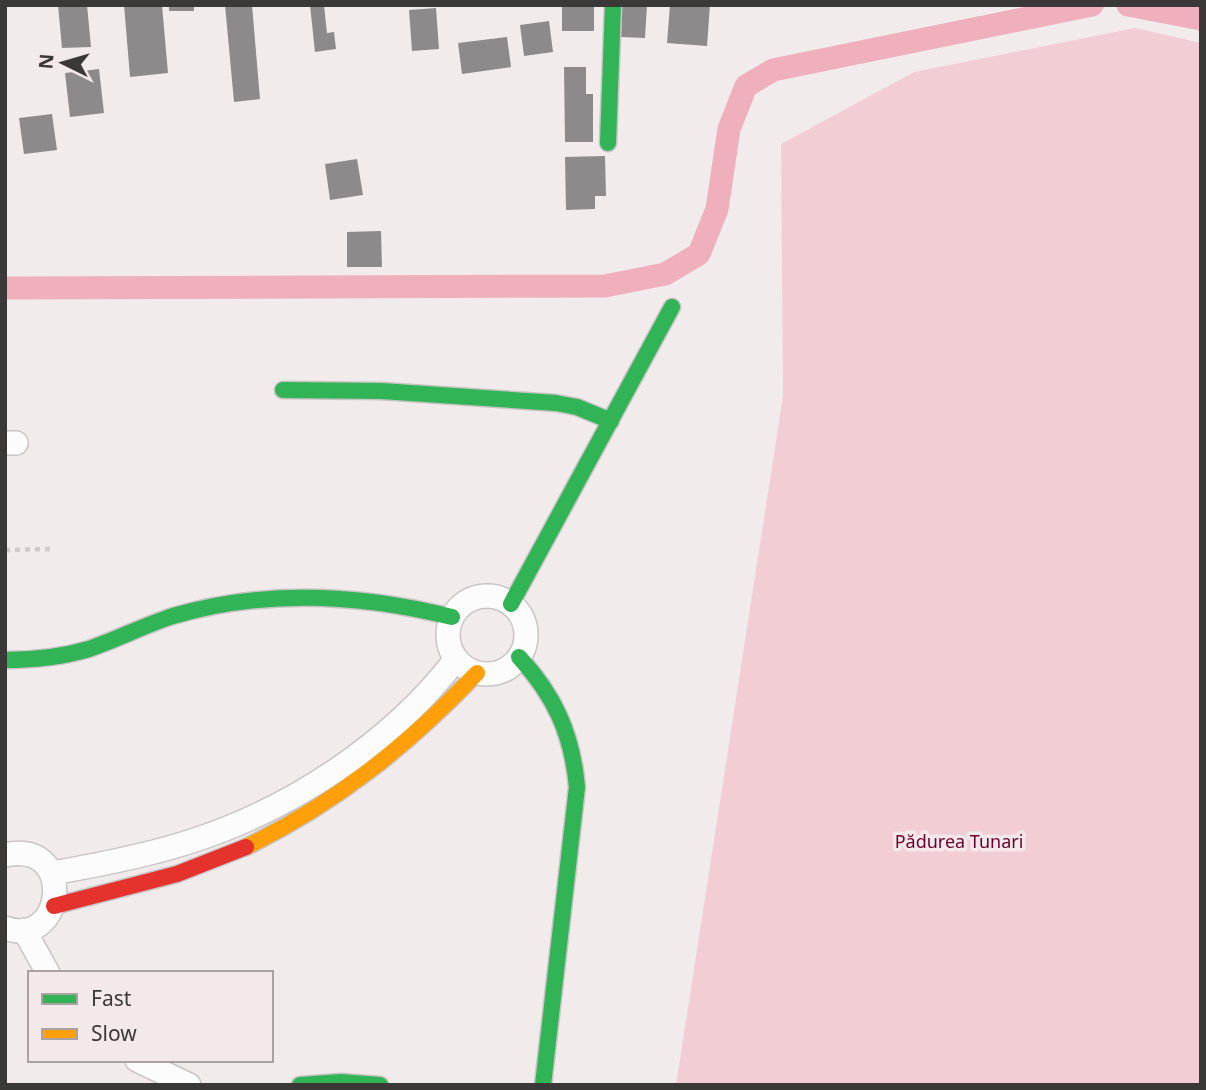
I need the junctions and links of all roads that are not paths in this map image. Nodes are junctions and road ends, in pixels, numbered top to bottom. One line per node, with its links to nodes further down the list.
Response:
1 (613, 5): 2 (street)
2 (608, 143)
3 (673, 307): 5 (street)
4 (283, 390): 5 (street)
5 (611, 421): 6 (street)
6 (511, 604): 7 (street); 8 (street)
7 (452, 617): 9 (street); 10 (street)
8 (519, 657): 11 (street); 21 (street)
9 (5, 660)
10 (456, 660): 11 (street); 13 (street)
11 (477, 673): 14 (street)
12 (5, 855): 13 (street)
13 (51, 873): 14 (street)
14 (54, 906): 15 (street)
15 (15, 929): 16 (street)
16 (46, 971)
17 (141, 1062): 18 (street)
18 (189, 1085)
19 (300, 1085): 20 (street)
20 (380, 1085)
21 (543, 1085)

